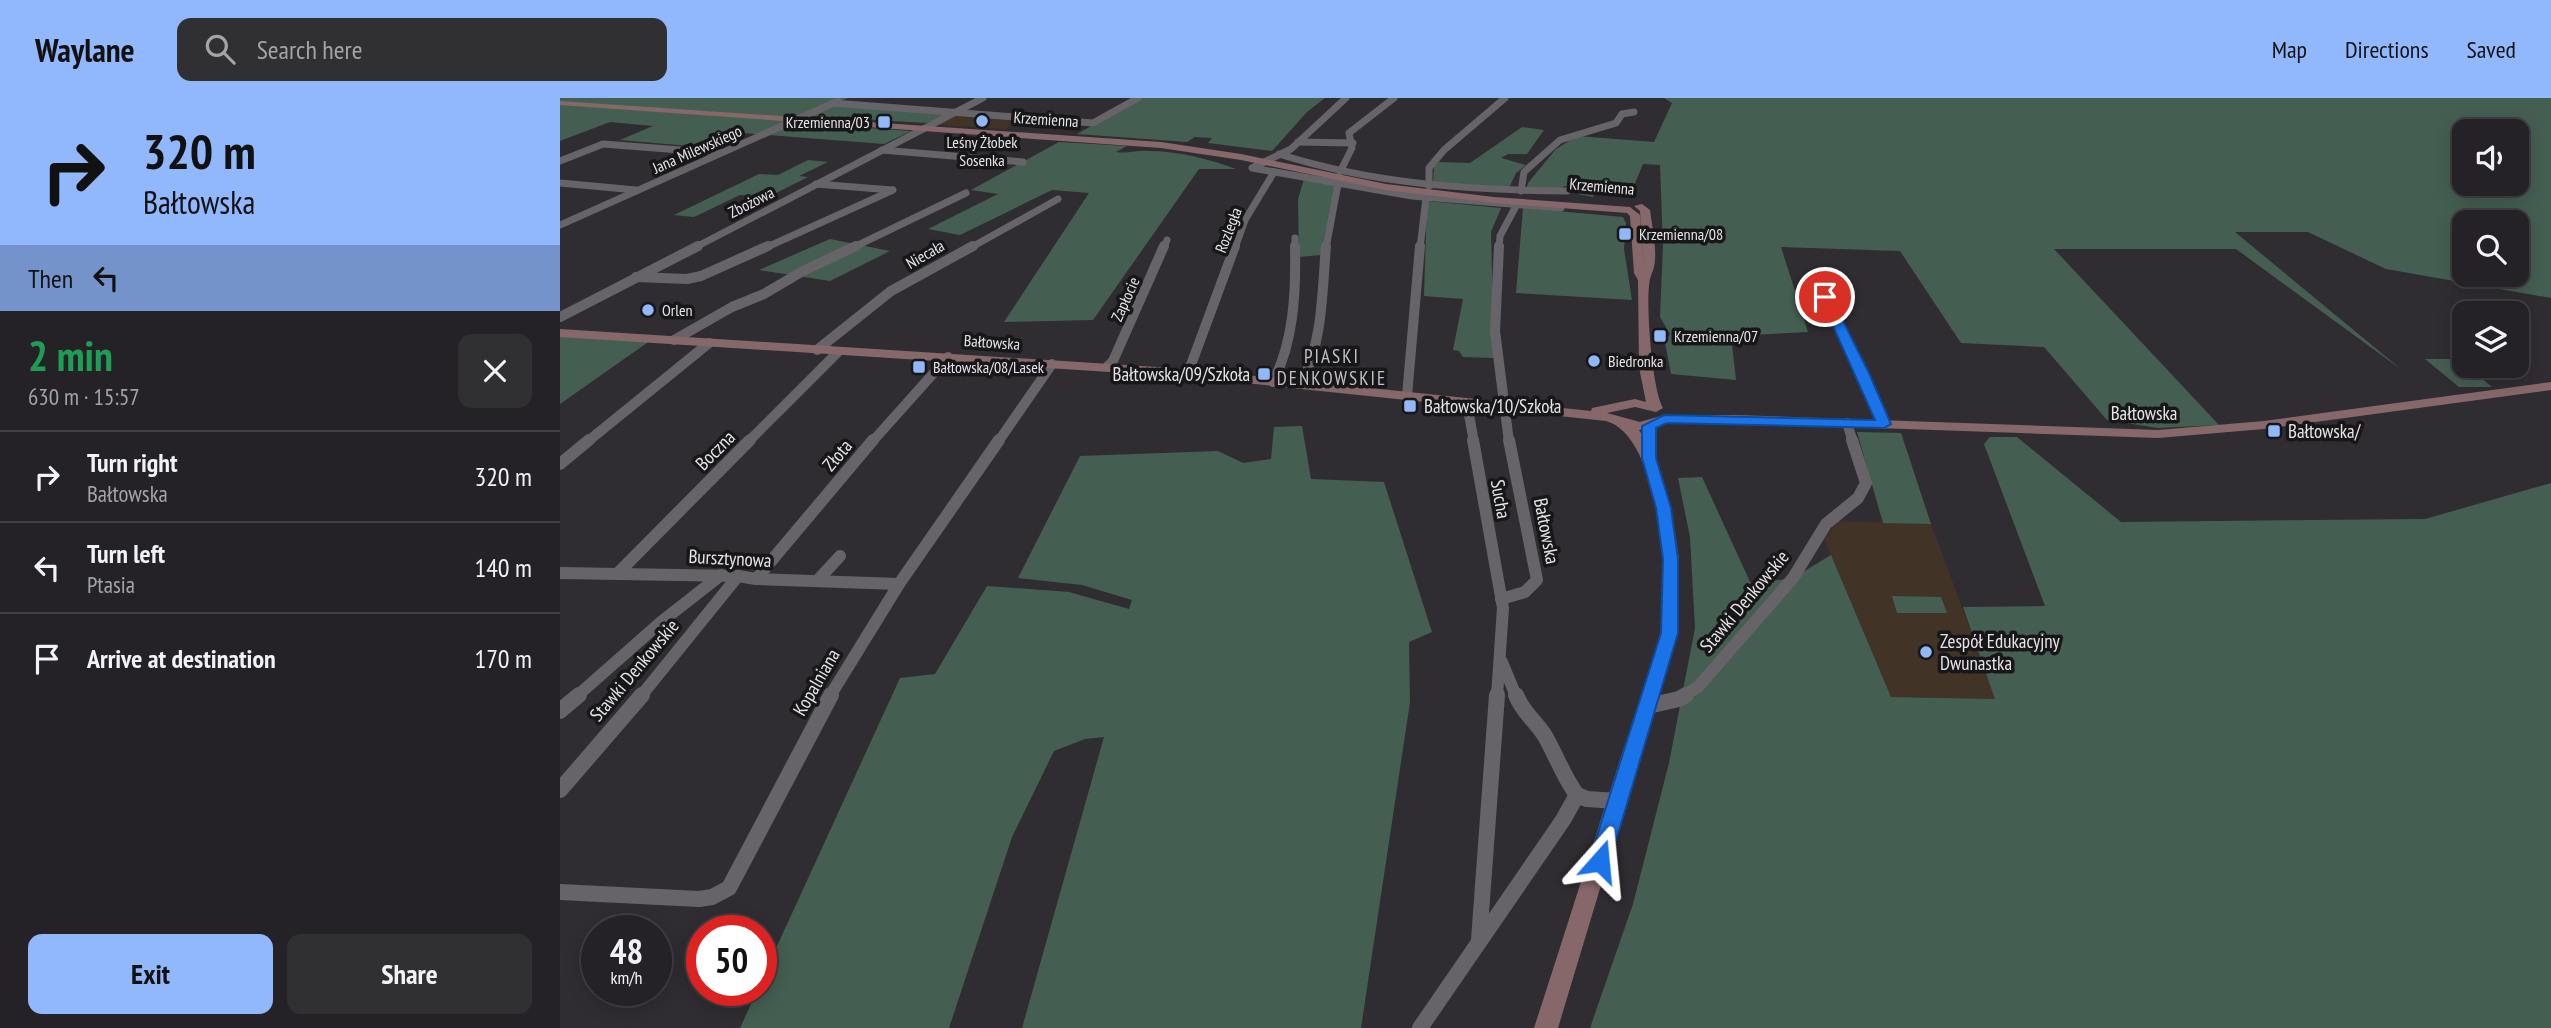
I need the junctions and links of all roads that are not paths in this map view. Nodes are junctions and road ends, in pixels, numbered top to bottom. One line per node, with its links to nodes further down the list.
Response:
1 (844, 98): 7 (street, Jana Milewskiego)
2 (982, 98): 10 (street, Zbożowa)
3 (1137, 98): 10 (street)
4 (1346, 98): 13 (street)
5 (1394, 98): 14 (street)
6 (1505, 99): 26 (street)
7 (833, 103): 10 (street); 11 (street, Jana Milewskiego)
8 (562, 104): 11 (main road, Krzemienna)
9 (1634, 112): 28 (street)
10 (955, 113): 12 (street, Zbożowa)
11 (797, 119): 12 (main road, Krzemienna); 16 (street, Jana Milewskiego)
12 (924, 128): 15 (street, Zbożowa); 19 (main road, Krzemienna)
13 (1298, 142): 14 (street); 17 (street)
14 (1353, 143): 22 (street)
15 (881, 150): 20 (street); 24 (street, Zbożowa)
16 (723, 153): 18 (street); 27 (street, Jana Milewskiego)
17 (1279, 155): 19 (street); 22 (street)
18 (560, 161)
19 (1264, 161): 21 (street); 50 (main road, Krzemienna)
20 (1023, 162)
21 (1274, 172): 25 (street); 49 (street, Rozległa)
22 (1340, 172): 26 (street)
23 (560, 183): 27 (street)
24 (816, 184): 38 (street, Zbożowa); 38 (street)
25 (1338, 184): 31 (street); 52 (street)
26 (1429, 186): 28 (street)
27 (638, 190): 35 (street, Jana Milewskiego)
28 (1521, 191): 29 (street)
29 (1567, 191)
30 (966, 194): 42 (street)
31 (1426, 198): 33 (street); 54 (street)
32 (1058, 199): 44 (street, Niecała)
33 (1517, 205): 34 (street); 56 (street, Bałtowska)
34 (1561, 208)
35 (560, 225)
36 (1296, 238): 51 (street)
37 (1167, 240): 48 (street, Zapłocie)
38 (636, 277): 40 (street, Zbożowa)
39 (1825, 297): 60 (street)
40 (560, 317)
41 (560, 333): 42 (main road, Bałtowska)
42 (674, 340): 43 (main road, Bałtowska)
43 (709, 343): 44 (main road, Bałtowska); 62 (street)
44 (817, 350): 45 (main road, Bałtowska)
45 (838, 352): 46 (main road, Bałtowska); 65 (street, Boczna)
46 (948, 357): 47 (main road, Bałtowska); 68 (street, Złota)
47 (1052, 364): 48 (main road, Bałtowska); 70 (street, Kopalniana)
48 (1107, 367): 49 (main road, Bałtowska)
49 (1188, 373): 51 (main road, Bałtowska)
50 (1646, 376): 57 (main road); 58 (main road, Krzemienna)
51 (1273, 382): 52 (main road, Bałtowska)
52 (1300, 384): 54 (main road, Bałtowska)
53 (2551, 386): 60 (main road, Bałtowska)
54 (1407, 396): 55 (main road, Bałtowska)
55 (1467, 404): 56 (main road, Bałtowska); 71 (street, Sucha)
56 (1505, 407): 57 (main road, Bałtowska); 71 (street, Bałtowska)
57 (1622, 414): 58 (main road); 58 (main road); 61 (main road)
58 (1656, 415): 59 (main road, Bałtowska); 61 (main road)
59 (1847, 423): 60 (main road, Bałtowska); 73 (street, Stawki Denkowskie)
60 (1884, 424)
61 (1649, 458): 73 (main road)
62 (560, 464)
63 (841, 556): 69 (street)
64 (560, 573): 65 (street, Bursztynowa)
65 (618, 573): 66 (street, Bursztynowa)
66 (721, 575): 67 (street, Bursztynowa); 74 (street)
67 (738, 576): 68 (street, Bursztynowa); 75 (street, Stawki Denkowskie)
68 (756, 579): 69 (street, Bursztynowa)
69 (817, 581): 70 (street, Bursztynowa)
70 (899, 584): 78 (street, Kopalniana)
71 (1501, 599): 72 (street)
72 (1501, 655): 76 (street); 79 (street)
73 (1648, 706): 77 (main road)
74 (560, 711)
75 (560, 790)
76 (1577, 795): 77 (street); 79 (street)
77 (1618, 801): 81 (main road)
78 (560, 892)
79 (1479, 940): 80 (street)
80 (1420, 1028)
81 (1546, 1028)

